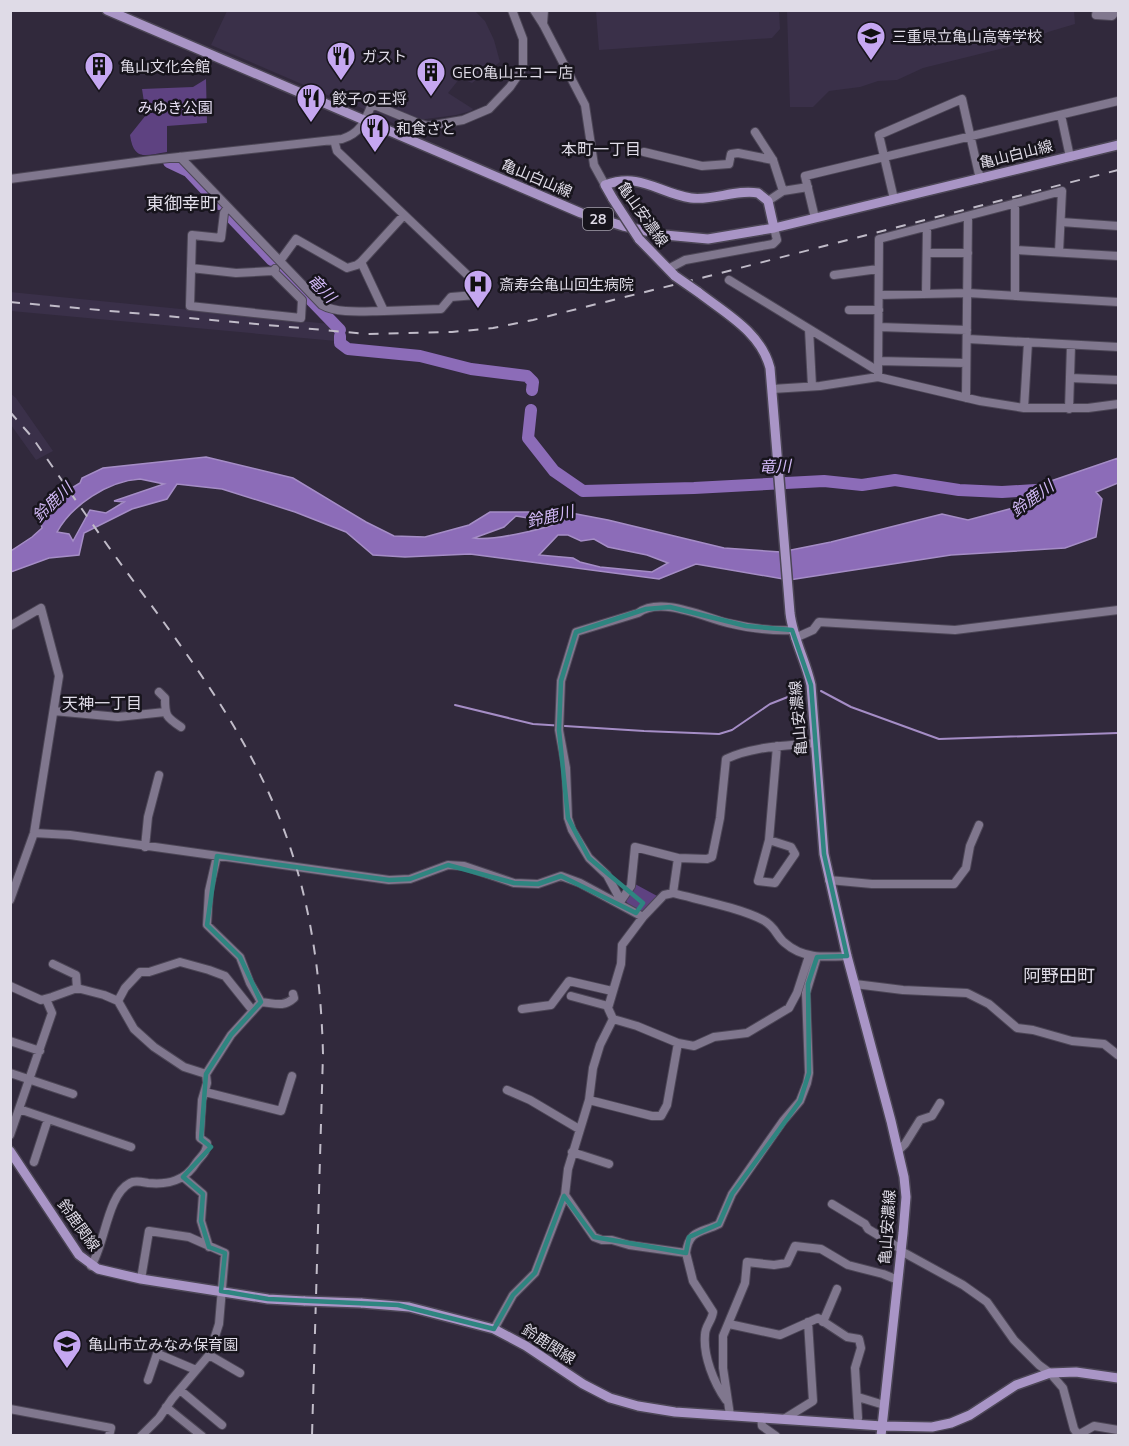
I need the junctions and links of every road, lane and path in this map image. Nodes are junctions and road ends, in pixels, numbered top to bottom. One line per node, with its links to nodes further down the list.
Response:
1 (107, 10): 10 (main road, 亀山白山線 / 28)
2 (512, 10): 10 (street)
3 (534, 10): 7 (street)
4 (544, 10): 7 (street)
5 (1097, 10): 6 (street)
6 (1117, 10)
7 (543, 24): 22 (street)
8 (1119, 101): 9 (street)
9 (1060, 115): 12 (street); 18 (street)
10 (365, 121): 13 (street); 35 (main road, 亀山白山線 / 28)
11 (756, 132): 19 (street)
12 (970, 137): 17 (street); 17 (street); 21 (street)
13 (334, 140): 16 (street); 29 (street)
14 (1119, 145): 18 (main road, 亀山白山線 / 28)
15 (644, 152): 19 (street)
16 (180, 157): 20 (street); 28 (street)
17 (885, 157): 23 (street); 25 (street)
18 (1070, 157): 21 (main road, 亀山白山線 / 28)
19 (774, 160): 24 (street)
20 (10, 178)
21 (980, 178): 25 (main road, 亀山白山線 / 28)
22 (605, 184): 26 (main road, 亀山安濃線); 46 (main road, 亀山安濃線, bridge)
23 (808, 187): 24 (street); 31 (street)
24 (783, 191): 26 (street)
25 (894, 199): 31 (main road, 亀山白山線 / 28)
26 (768, 201): 35 (main road)
27 (1015, 203): 30 (street); 32 (street); 36 (street)
28 (228, 207): 41 (street); 43 (street)
29 (404, 215): 42 (street); 56 (street)
30 (968, 216): 34 (street); 39 (street)
31 (815, 218): 35 (main road, 亀山白山線 / 28)
32 (1061, 222): 33 (street); 37 (street)
33 (1119, 226)
34 (927, 227): 38 (street); 44 (street)
35 (774, 228): 46 (street)
36 (1015, 250): 37 (street); 52 (street)
37 (1059, 252): 40 (street)
38 (927, 254): 39 (street); 50 (street)
39 (968, 254): 49 (street)
40 (1119, 256)
41 (281, 262): 42 (street); 45 (street); 56 (street)
42 (361, 262): 56 (street)
43 (191, 268): 45 (street); 45 (street)
44 (878, 269): 47 (street); 51 (street)
45 (273, 271)
46 (671, 273): 70 (main road, 亀山安濃線, bridge)
47 (834, 275)
48 (729, 280): 58 (street)
49 (968, 293): 50 (street); 52 (street); 59 (street)
50 (927, 294): 51 (street)
51 (879, 295): 55 (street)
52 (1015, 296): 53 (street)
53 (1119, 302)
54 (849, 310): 55 (street)
55 (879, 310): 57 (street)
56 (384, 311)
57 (879, 327): 59 (street); 64 (street)
58 (810, 329): 66 (street); 69 (street)
59 (967, 330): 60 (street)
60 (968, 339): 61 (street); 65 (street)
61 (1028, 342): 62 (street); 73 (street)
62 (1071, 345): 63 (street); 67 (street)
63 (1119, 347)
64 (878, 361): 65 (street); 66 (street)
65 (966, 363): 71 (street)
66 (878, 374): 69 (street); 71 (street)
67 (1070, 378): 68 (street); 74 (street)
68 (1119, 380)
69 (812, 386): 70 (street)
70 (772, 391): 77 (main road, 亀山安濃線)
71 (966, 398): 73 (street)
72 (1119, 404): 74 (street)
73 (1024, 408): 74 (street)
74 (1069, 409)
75 (1119, 610): 77 (street)
76 (10, 626): 79 (street)
77 (794, 634): 82 (main road, 亀山安濃線); 94 (street)
78 (159, 692): 80 (street)
79 (54, 711): 80 (street); 86 (street)
80 (165, 712): 81 (street)
81 (181, 727)
82 (815, 742): 83 (street); 91 (main road, 亀山安濃線)
83 (777, 747): 87 (street); 90 (street)
84 (159, 775): 88 (street)
85 (979, 825): 91 (street)
86 (34, 833): 88 (street); 93 (street)
87 (769, 840): 87 (street)
88 (145, 847): 89 (street)
89 (216, 856): 94 (street); 107 (street)
90 (678, 858): 92 (street); 94 (street)
91 (829, 880): 96 (main road, 亀山安濃線)
92 (673, 893): 95 (street); 97 (street)
93 (10, 900)
94 (620, 902): 95 (street)
95 (643, 917): 102 (street)
96 (847, 956): 97 (street); 99 (main road, 亀山安濃線)
97 (813, 957): 113 (street); 140 (street)
98 (53, 964): 101 (street)
99 (855, 984): 115 (street); 131 (main road, 亀山安濃線)
100 (10, 986): 105 (street)
101 (78, 988): 105 (street); 106 (street)
102 (612, 991): 108 (street); 109 (street)
103 (294, 994): 107 (street)
104 (571, 996): 108 (street)
105 (45, 999): 114 (street)
106 (118, 1001): 110 (street); 117 (street)
107 (261, 1002): 110 (street)
108 (608, 1006): 111 (street)
109 (522, 1009)
110 (253, 1011): 117 (street)
111 (613, 1019): 113 (street); 123 (street)
112 (10, 1041): 114 (street)
113 (678, 1042): 123 (street)
114 (40, 1051): 119 (street)
115 (1119, 1055)
116 (10, 1073): 119 (street)
117 (206, 1074): 121 (street)
118 (292, 1076): 121 (street)
119 (30, 1079): 122 (street); 125 (street)
120 (507, 1090): 127 (street)
121 (205, 1092): 135 (street)
122 (73, 1094)
123 (589, 1100): 127 (street)
124 (940, 1103): 131 (street)
125 (19, 1109): 126 (street); 128 (street)
126 (48, 1119): 129 (street); 133 (street)
127 (579, 1129): 132 (street)
128 (10, 1135)
129 (131, 1147)
130 (10, 1151): 141 (main road, 鈴鹿関線)
131 (898, 1151): 139 (main road, 亀山安濃線)
132 (572, 1152): 134 (street); 136 (street)
133 (34, 1162)
134 (609, 1164)
135 (183, 1177): 138 (street); 141 (street)
136 (566, 1195): 140 (street); 149 (street)
137 (832, 1204): 139 (street)
138 (209, 1247): 142 (street); 145 (street)
139 (901, 1250): 143 (main road, 亀山安濃線); 155 (street)
140 (686, 1253): 160 (street)
141 (91, 1266): 142 (main road, 鈴鹿関線)
142 (141, 1279): 145 (main road, 鈴鹿関線)
143 (898, 1280): 148 (street); 161 (main road, 亀山安濃線)
144 (837, 1289): 147 (street)
145 (221, 1291): 149 (main road, 鈴鹿関線, bridge); 152 (street)
146 (808, 1322): 147 (street); 148 (street); 167 (street)
147 (824, 1322): 159 (street)
148 (729, 1324): 160 (street)
149 (494, 1329): 164 (main road, 鈴鹿関線)
150 (160, 1346): 151 (street)
151 (158, 1354): 153 (street); 157 (street)
152 (209, 1355): 153 (street); 154 (street)
153 (196, 1370): 158 (street)
154 (240, 1373)
155 (1050, 1373): 156 (main road, 鈴鹿関線); 170 (main road, 鈴鹿関線); 171 (street)
156 (1119, 1378)
157 (148, 1380)
158 (180, 1390): 162 (street); 168 (street)
159 (858, 1397): 161 (street); 166 (street)
160 (728, 1403): 164 (street)
161 (884, 1405): 170 (main road, 亀山安濃線)
162 (166, 1407): 173 (street); 174 (street)
163 (10, 1409): 172 (street)
164 (730, 1415): 165 (main road, 鈴鹿関線)
165 (761, 1417): 167 (main road, 鈴鹿関線); 175 (street)
166 (858, 1418)
167 (784, 1419): 170 (main road, 鈴鹿関線)
168 (222, 1425)
169 (1119, 1430): 171 (street)
170 (881, 1431)
171 (1078, 1435)
172 (109, 1436)
173 (141, 1436)
174 (202, 1436)
175 (776, 1436)

